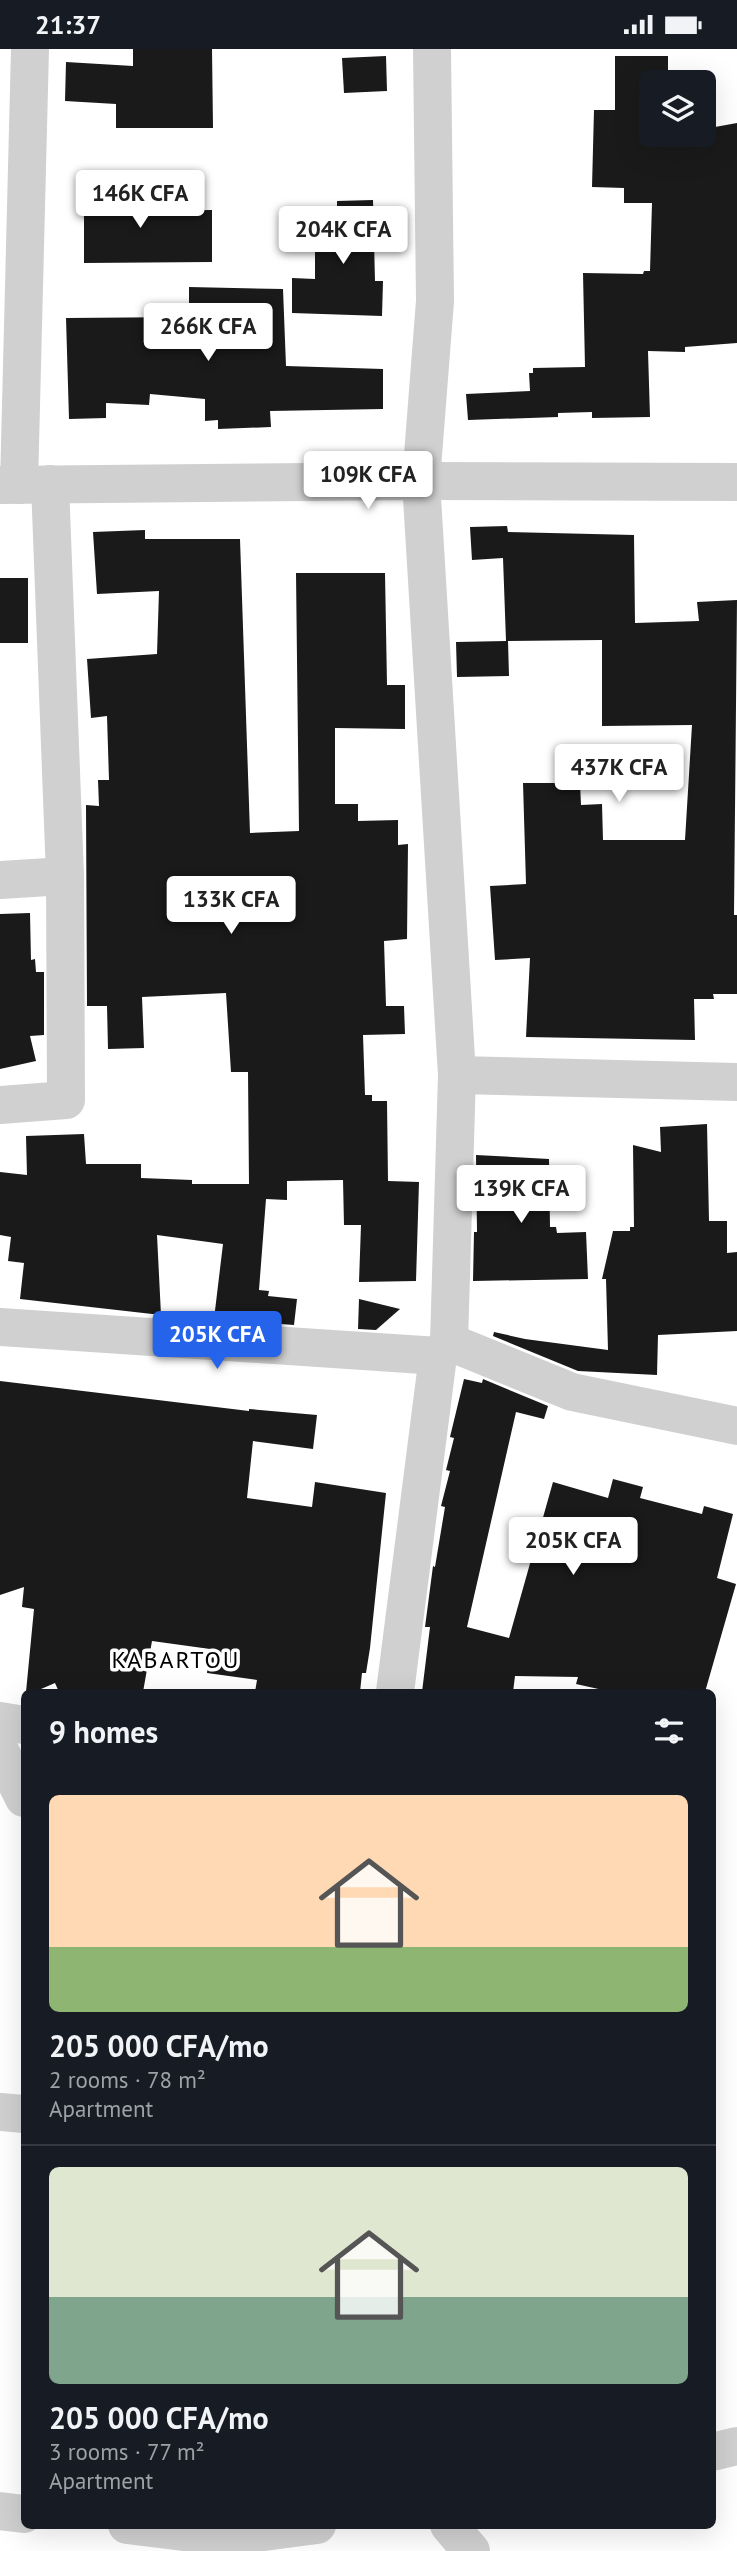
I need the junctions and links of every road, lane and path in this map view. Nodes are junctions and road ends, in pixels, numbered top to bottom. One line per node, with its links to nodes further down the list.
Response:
1 (432, 49): 3 (street)
2 (20, 67): 5 (street)
3 (421, 481): 4 (street); 5 (street); 8 (street)
4 (737, 482)
5 (23, 485): 6 (street)
6 (65, 876): 7 (street); 10 (street)
7 (0, 880)
8 (457, 1075): 9 (street); 12 (street)
9 (737, 1082)
10 (0, 1105)
11 (0, 1327): 12 (street)
12 (444, 1349): 13 (street); 14 (street)
13 (737, 1426)
14 (395, 1689)
15 (0, 1721): 16 (street)
16 (21, 1724)
17 (0, 1751): 18 (street)
18 (21, 1792)
19 (0, 2112): 20 (street)
20 (21, 2114)
21 (737, 2446): 22 (street)
22 (716, 2451)
23 (0, 2511): 24 (street)
24 (21, 2514)
25 (147, 2529): 28 (street)
26 (297, 2529): 28 (street)
27 (452, 2529): 29 (street)
28 (224, 2544)
29 (471, 2551)

